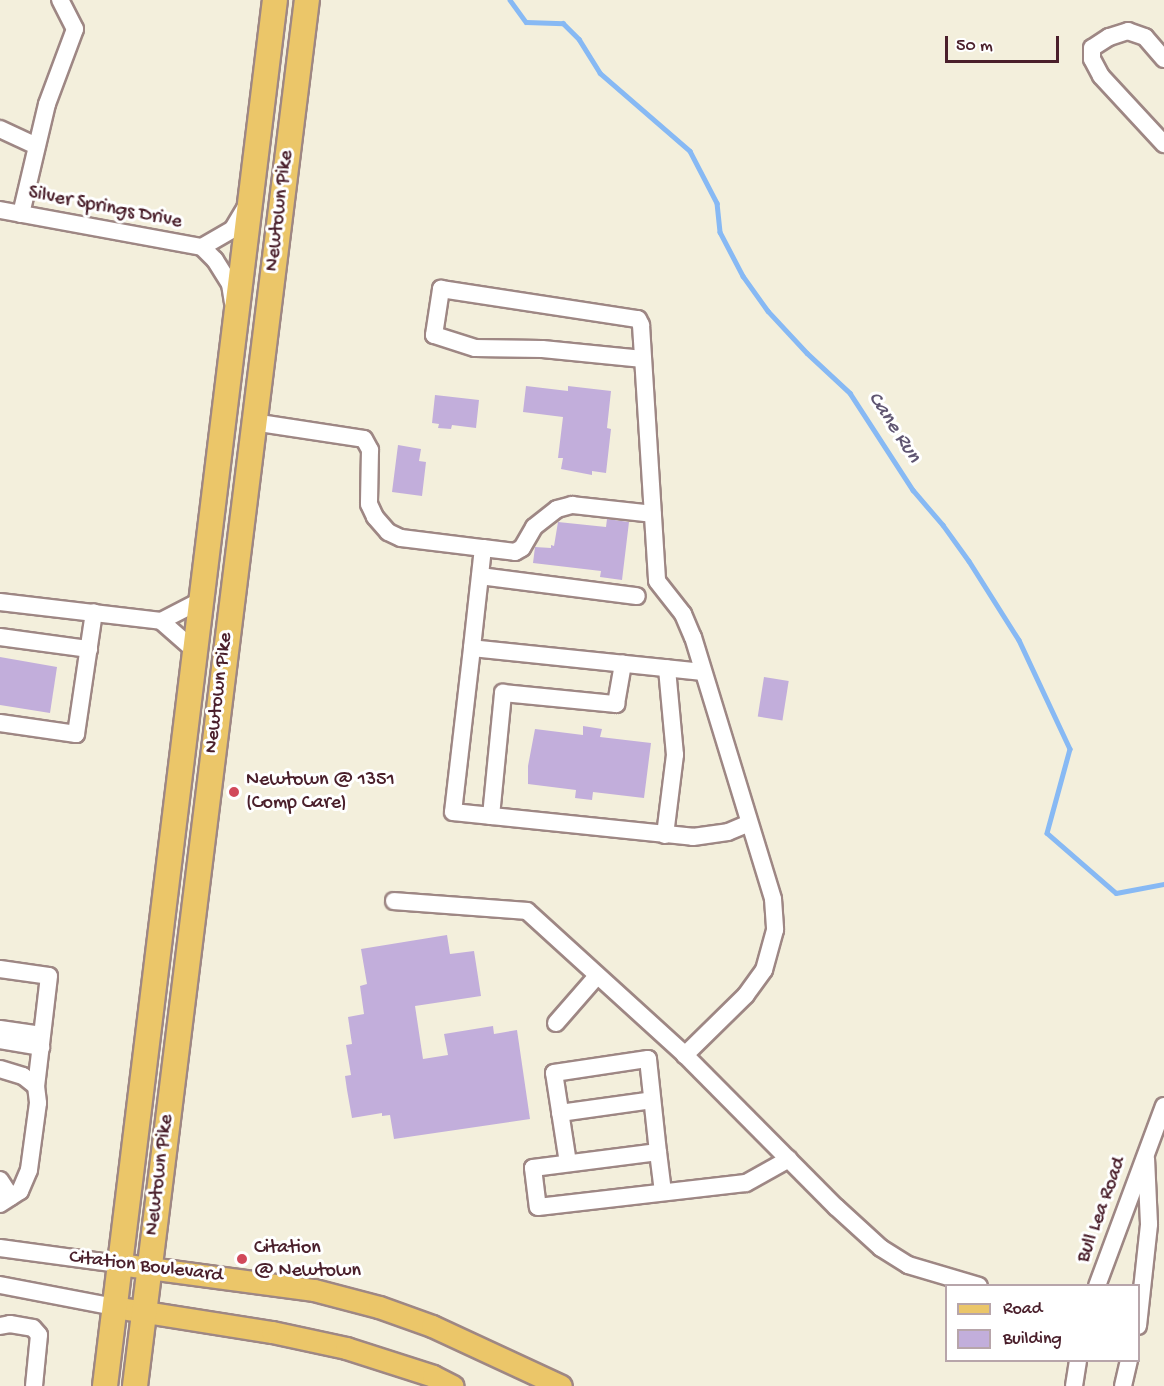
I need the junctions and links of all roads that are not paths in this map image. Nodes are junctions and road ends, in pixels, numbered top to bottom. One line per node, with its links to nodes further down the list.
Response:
1 (60, 0): 7 (street)
2 (275, 0): 8 (highway, Newtown Pike)
3 (307, 0): 14 (highway, Newtown Pike)
4 (1164, 59): 6 (street)
5 (0, 129): 7 (street)
6 (1164, 144)
7 (36, 146): 10 (street)
8 (250, 194): 11 (street, Silver Springs Drive); 12 (highway, Newtown Pike)
9 (0, 210): 10 (street, Silver Springs Drive)
10 (21, 214): 11 (street, Silver Springs Drive)
11 (202, 247): 12 (street, Silver Springs Drive)
12 (234, 325): 14 (highway); 19 (highway, Newtown Pike)
13 (643, 359): 13 (street); 15 (street)
14 (253, 422): 16 (street); 58 (highway, Newtown Pike)
15 (653, 514): 16 (street); 29 (street)
16 (483, 548): 17 (street)
17 (480, 576): 18 (street); 24 (street)
18 (637, 596)
19 (200, 601): 22 (street); 26 (highway, Newtown Pike)
20 (0, 602): 21 (street)
21 (94, 612): 22 (street); 25 (street)
22 (162, 621): 26 (street)
23 (0, 636): 25 (street)
24 (472, 648): 27 (street); 31 (street)
25 (89, 650): 30 (street)
26 (194, 650): 57 (highway, Newtown Pike)
27 (623, 664): 28 (street); 31 (street)
28 (668, 668): 29 (street); 33 (street)
29 (703, 672): 32 (street)
30 (0, 723)
31 (491, 816): 33 (street)
32 (749, 823): 33 (street); 42 (street)
33 (665, 835)
34 (394, 901): 36 (street)
35 (0, 969): 41 (street)
36 (597, 976): 37 (street); 40 (street)
37 (556, 1023)
38 (0, 1029): 41 (street)
39 (0, 1040): 41 (street)
40 (667, 1040): 42 (street); 43 (street)
41 (41, 1041): 45 (street)
42 (685, 1055): 51 (street)
43 (648, 1059): 46 (street); 48 (street)
44 (0, 1069): 45 (street)
45 (36, 1086): 55 (street)
46 (652, 1100): 48 (street); 50 (street)
47 (1164, 1106): 49 (street, Bull Lea Road)
48 (560, 1113): 52 (street)
49 (1146, 1149): 60 (street, Bull Lea Road); 64 (street, Bull Lea Road)
50 (658, 1152): 52 (street); 54 (street)
51 (789, 1159): 54 (street); 59 (street)
52 (568, 1163): 54 (street)
53 (0, 1180): 55 (street)
54 (663, 1192)
55 (5, 1200)
56 (0, 1248): 57 (street, Citation Boulevard)
57 (119, 1264): 58 (main road, Citation Boulevard); 62 (highway, Newtown Pike)
58 (148, 1267): 63 (highway, Newtown Pike); 72 (main road, Citation Boulevard)
59 (972, 1284)
60 (1098, 1284)
61 (0, 1286): 62 (street, Citation Boulevard)
62 (114, 1307): 63 (main road, Citation Boulevard); 69 (highway, Newtown Pike)
63 (143, 1312): 70 (highway, Newtown Pike); 71 (main road, Citation Boulevard)
64 (1140, 1313)
65 (0, 1326): 68 (street)
66 (1078, 1362): 73 (street)
67 (1129, 1362): 74 (street)
68 (34, 1386)
69 (105, 1386)
70 (135, 1386)
71 (453, 1386)
72 (561, 1386)
73 (1074, 1386)
74 (1123, 1386)

